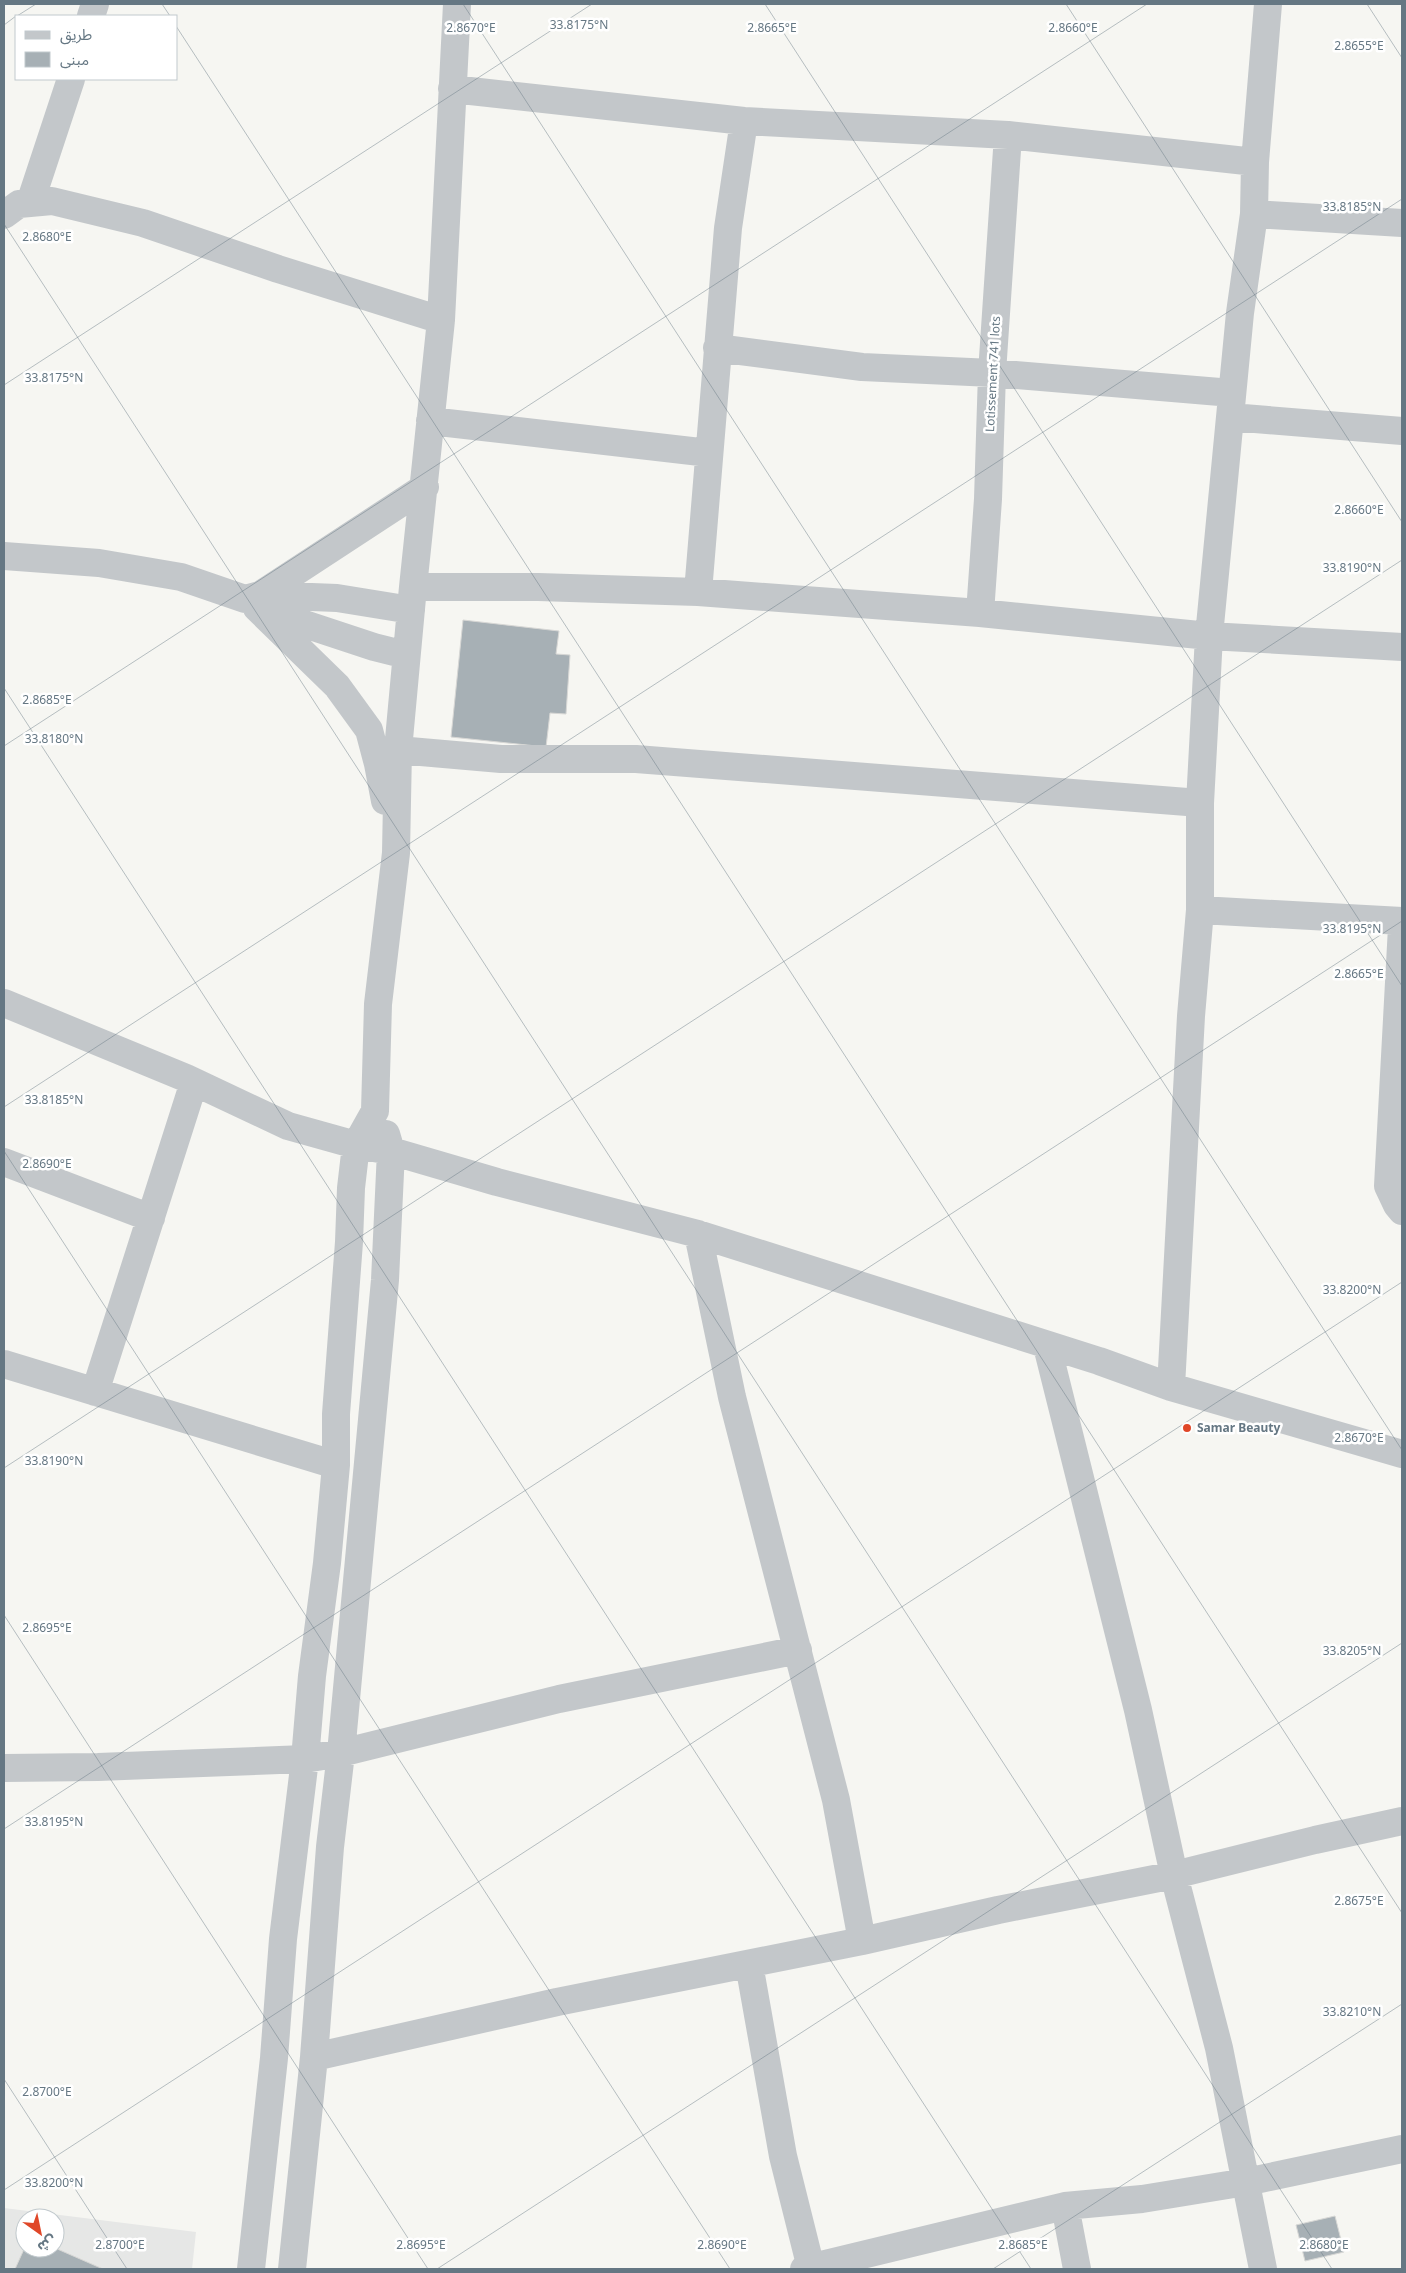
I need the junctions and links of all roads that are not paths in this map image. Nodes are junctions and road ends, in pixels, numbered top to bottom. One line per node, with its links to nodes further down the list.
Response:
1 (457, 4): 4 (street)
2 (1268, 4): 7 (street)
3 (71, 80): 8 (street)
4 (452, 89): 5 (street); 12 (street)
5 (744, 120): 6 (street); 13 (street)
6 (1008, 135): 7 (street); 14 (street, Lotissement 741 lots)
7 (1255, 162): 9 (street)
8 (30, 203): 10 (street); 12 (street)
9 (1254, 214): 11 (street); 15 (street)
10 (4, 215)
11 (1402, 223)
12 (441, 320): 16 (street)
13 (717, 348): 14 (street); 18 (street)
14 (992, 373): 15 (street); 24 (street, Lotissement 741 lots)
15 (1231, 405): 17 (street); 25 (street)
16 (430, 421): 18 (street); 19 (street)
17 (1402, 431)
18 (709, 453): 21 (street)
19 (424, 487): 22 (street); 23 (street)
20 (4, 556): 23 (street)
21 (698, 592): 22 (street); 24 (street)
22 (412, 598): 23 (street); 27 (street)
23 (254, 601): 27 (street); 30 (street)
24 (980, 614): 25 (street)
25 (1210, 636): 26 (street); 29 (street)
26 (1402, 647)
27 (406, 654): 28 (street)
28 (398, 750): 29 (street); 30 (street)
29 (1200, 803): 31 (street)
30 (396, 853): 36 (street)
31 (1200, 910): 32 (street); 45 (street)
32 (1402, 921)
33 (1402, 927): 40 (street)
34 (4, 1003): 35 (street)
35 (194, 1082): 37 (street); 41 (street)
36 (375, 1111): 37 (street); 38 (street)
37 (356, 1145): 38 (street); 48 (street)
38 (391, 1151): 42 (street); 50 (street)
39 (4, 1162): 41 (street)
40 (1402, 1210)
41 (151, 1218): 46 (street)
42 (698, 1234): 43 (street); 49 (street)
43 (1047, 1346): 45 (street); 54 (street)
44 (4, 1364): 46 (street)
45 (1171, 1387): 47 (street)
46 (95, 1392): 48 (street)
47 (1402, 1454)
48 (336, 1465): 51 (street)
49 (798, 1650): 50 (street); 55 (street)
50 (341, 1753): 51 (street); 57 (street)
51 (305, 1759): 52 (street); 62 (street)
52 (4, 1768)
53 (1402, 1821): 54 (street)
54 (1174, 1875): 55 (street); 59 (street)
55 (862, 1942): 56 (street)
56 (749, 1964): 57 (street); 61 (street)
57 (314, 2057): 63 (street)
58 (1402, 2149): 59 (street)
59 (1246, 2182): 60 (street); 65 (street)
60 (1066, 2206): 61 (street); 64 (street)
61 (808, 2268)
62 (251, 2269)
63 (292, 2269)
64 (1077, 2269)
65 (1263, 2269)

